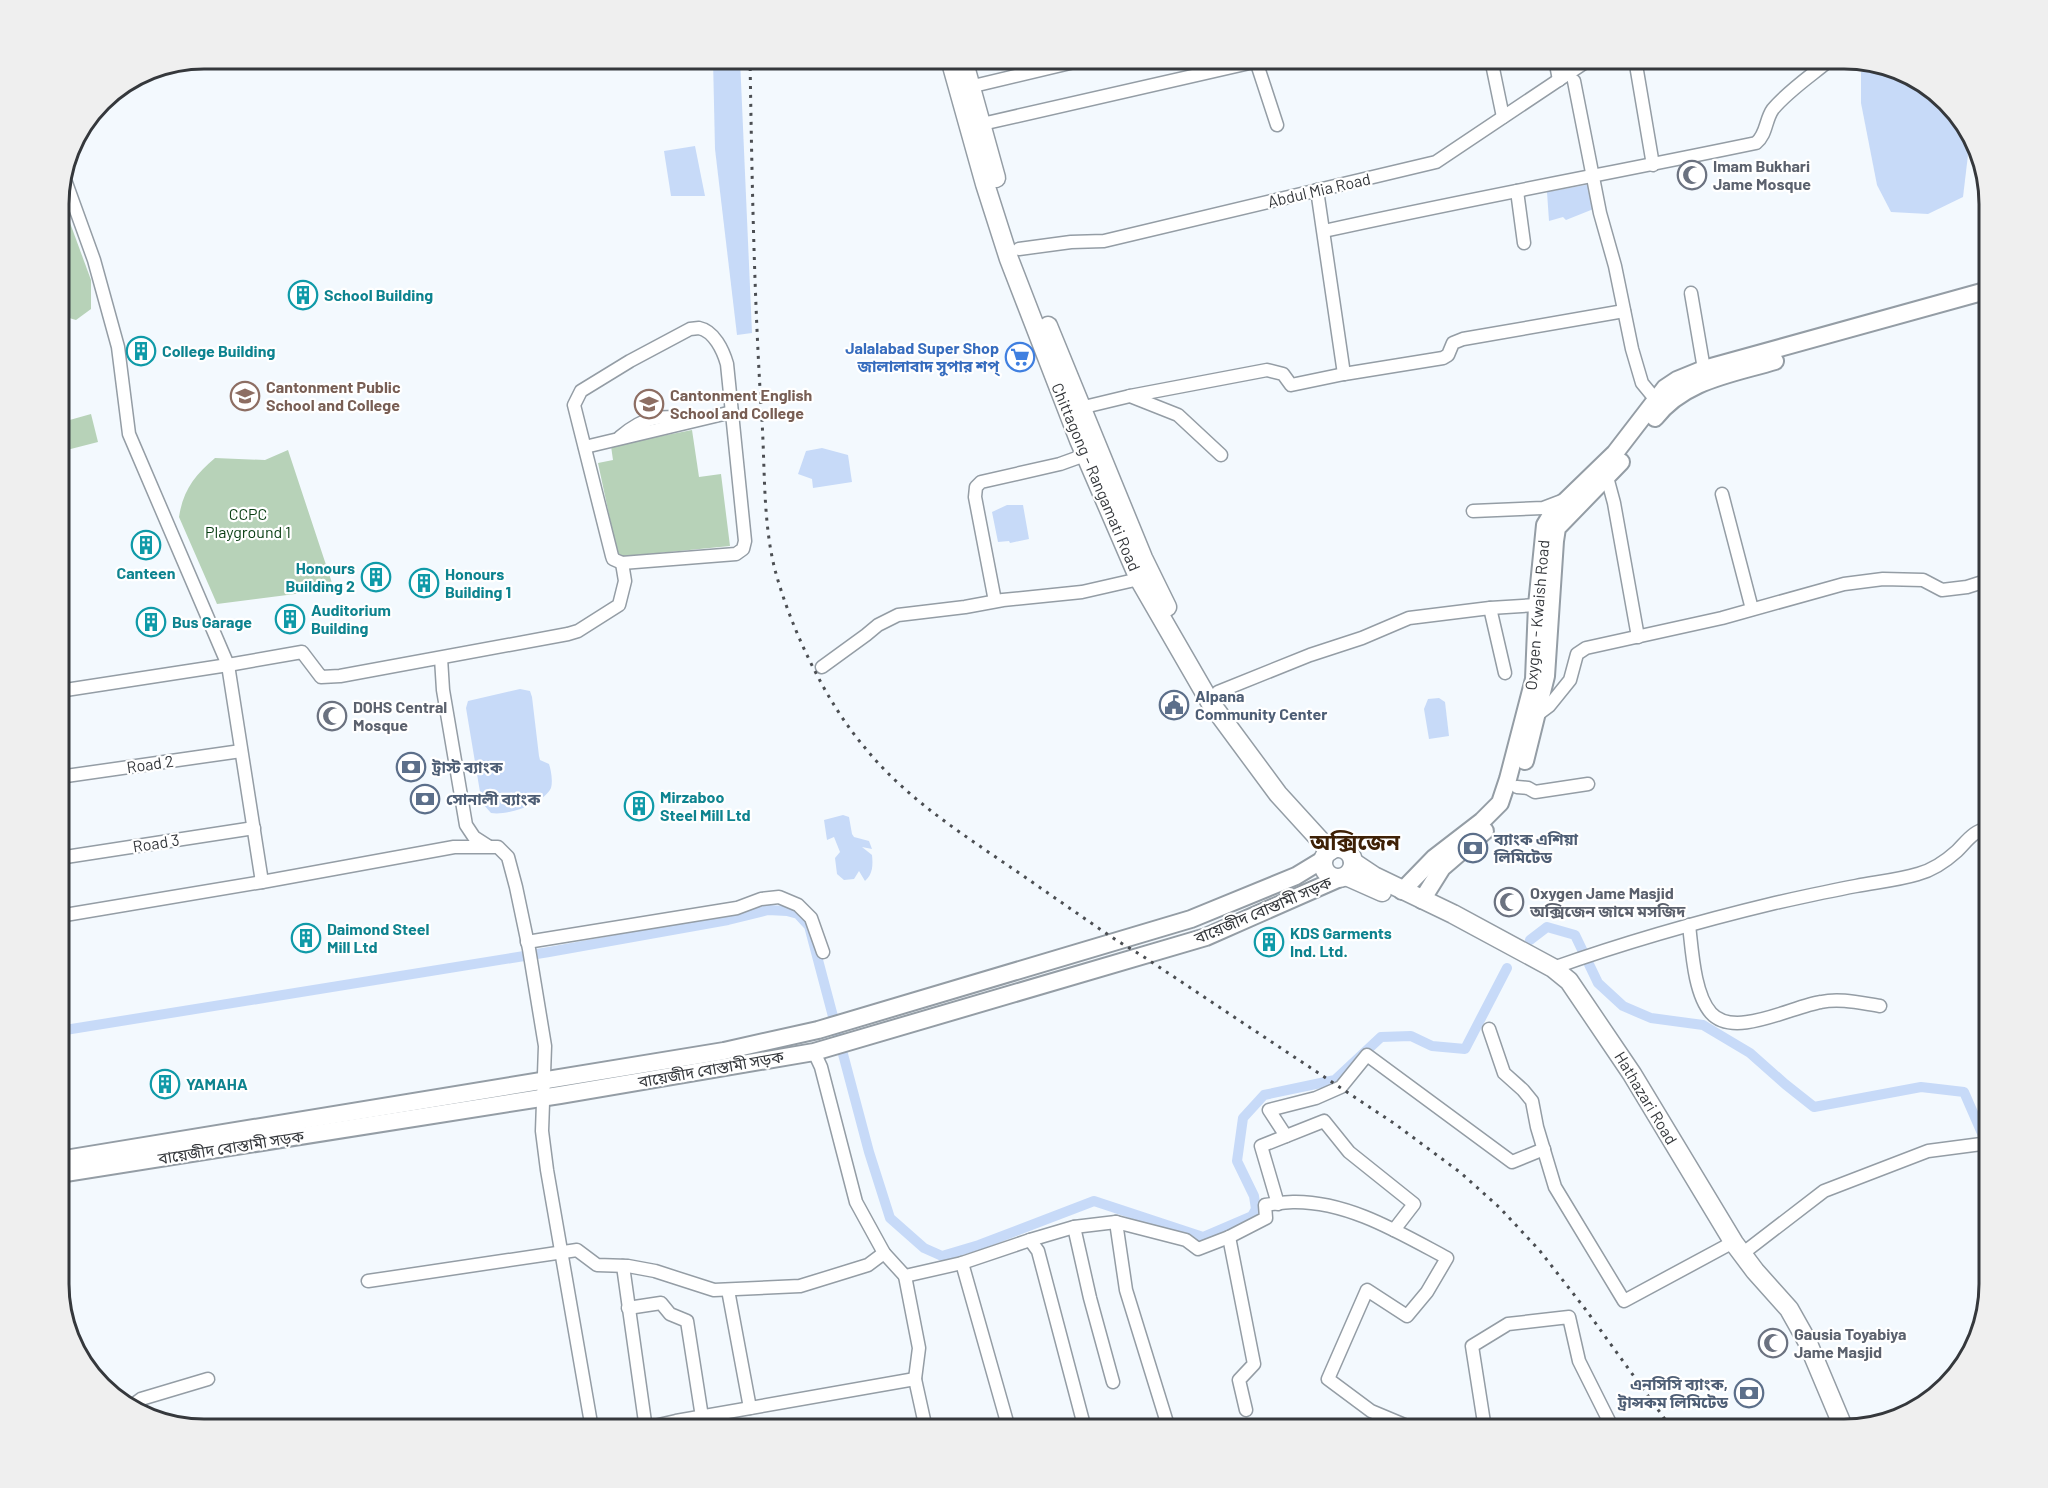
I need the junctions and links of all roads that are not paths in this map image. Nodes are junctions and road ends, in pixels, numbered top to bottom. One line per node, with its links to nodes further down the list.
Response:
1 (955, 69): 13 (highway, Chittagong - Rangamati Road)
2 (963, 69): 13 (highway, Chittagong - Rangamati Road)
3 (1042, 69): 13 (street)
4 (1223, 69): 15 (street)
5 (1259, 69): 16 (street)
6 (1493, 69): 14 (street)
7 (1557, 69): 11 (street)
8 (1574, 69): 11 (street, Abdul Mia Road)
9 (1637, 69): 17 (street)
10 (1818, 69): 17 (street)
11 (1559, 80): 14 (street, Abdul Mia Road)
12 (1574, 81): 18 (street)
13 (964, 88): 15 (highway, Chittagong - Rangamati Road); 37 (highway, Chittagong - Rangamati Road)
14 (1503, 117): 19 (street, Abdul Mia Road)
15 (981, 124): 24 (highway, Chittagong - Rangamati Road)
16 (1277, 125)
17 (1653, 165): 18 (street)
18 (1593, 177): 20 (street); 28 (street)
19 (1317, 190): 22 (street); 24 (street, Abdul Mia Road)
20 (1517, 192): 22 (street); 23 (street)
21 (69, 194): 51 (street)
22 (1324, 231): 30 (street)
23 (1524, 243)
24 (1019, 249): 33 (highway, Chittagong - Rangamati Road)
25 (1691, 293): 29 (street)
26 (1979, 296): 29 (main road, Oxygen - Kwaish Road)
27 (1979, 297): 38 (main road, Oxygen - Kwaish Road)
28 (1624, 311): 30 (street); 32 (street)
29 (1704, 369): 32 (main road, Oxygen - Kwaish Road)
30 (1344, 374): 31 (street)
31 (1130, 396): 33 (street); 36 (street)
32 (1656, 400): 40 (main road, Oxygen - Kwaish Road)
33 (1080, 408): 55 (highway, Chittagong - Rangamati Road)
34 (732, 412): 35 (street); 35 (street); 42 (street)
35 (585, 447): 42 (street)
36 (1221, 454)
37 (1085, 455): 43 (highway, Chittagong - Rangamati Road); 45 (street)
38 (1607, 477): 49 (street); 56 (main road, Oxygen - Kwaish Road)
39 (1722, 494): 48 (street)
40 (1567, 499): 41 (street); 46 (main road, Oxygen - Kwaish Road)
41 (1473, 511)
42 (622, 563): 50 (street)
43 (1139, 579): 45 (street); 65 (highway, Chittagong - Rangamati Road)
44 (1979, 583): 48 (street)
45 (995, 601): 52 (street)
46 (1537, 605): 47 (street); 67 (main road, Oxygen - Kwaish Road)
47 (1490, 608): 53 (street); 55 (street)
48 (1752, 609): 49 (street)
49 (1638, 637): 56 (street)
50 (441, 658): 51 (street); 63 (street)
51 (228, 664): 54 (street); 57 (street)
52 (822, 667)
53 (1505, 673)
54 (69, 689)
55 (1218, 692): 65 (highway, Chittagong - Rangamati Road)
56 (1537, 715): 60 (main road, Oxygen - Kwaish Road)
57 (242, 751): 58 (street, Road 2); 61 (street)
58 (69, 776)
59 (1588, 784): 60 (street)
60 (1517, 787): 68 (main road, Oxygen - Kwaish Road)
61 (254, 828): 64 (street, Road 3); 66 (street)
62 (1979, 831): 70 (street)
63 (488, 846): 66 (street); 71 (street)
64 (69, 856)
65 (1339, 862): 67 (highway, Hathazari Road); 76 (main road, বায়েজীদ বোস্তামী সড়ক); 77 (main road, বায়েজীদ বোস্তামী সড়ক); 90 (highway, Hathazari Road)
66 (262, 882): 69 (street)
67 (1402, 891): 68 (highway, Hathazari Road)
68 (1422, 900): 73 (highway, Hathazari Road)
69 (69, 914)
70 (1689, 925): 73 (street); 74 (street)
71 (529, 951): 72 (street); 77 (street)
72 (823, 952)
73 (1552, 968): 90 (highway, Hathazari Road)
74 (1880, 1006)
75 (1489, 1029): 81 (street)
76 (818, 1051): 78 (main road, বায়েজীদ বোস্তামী সড়ক); 92 (street)
77 (543, 1081): 78 (street); 82 (main road, বায়েজীদ বোস্তামী সড়ক)
78 (542, 1098): 83 (main road, বায়েজীদ বোস্তামী সড়ক); 91 (street)
79 (1286, 1136): 81 (street); 84 (street); 87 (street)
80 (1979, 1144): 90 (street)
81 (1544, 1149): 90 (street)
82 (69, 1158)
83 (69, 1172)
84 (1278, 1204): 87 (street); 88 (street)
85 (1116, 1222): 86 (street); 88 (street); 112 (street)
86 (1074, 1227): 89 (street); 101 (street)
87 (1394, 1230): 113 (street)
88 (1229, 1238): 104 (street)
89 (1030, 1240): 93 (street); 111 (street)
90 (1734, 1250): 116 (highway, Hathazari Road); 117 (highway, Hathazari Road)
91 (562, 1251): 94 (street); 96 (street); 106 (street)
92 (884, 1253): 95 (street); 97 (street)
93 (962, 1263): 95 (street); 110 (street)
94 (622, 1266): 97 (street); 98 (street)
95 (905, 1276): 100 (street)
96 (368, 1281)
97 (728, 1290): 103 (street)
98 (628, 1308): 105 (street); 107 (street)
99 (208, 1379): 102 (street)
100 (915, 1379): 103 (street); 109 (street)
101 (1113, 1382)
102 (138, 1401)
103 (750, 1408): 105 (street)
104 (1246, 1410)
105 (702, 1417): 108 (street)
106 (590, 1419)
107 (645, 1419)
108 (693, 1419)
109 (924, 1419)
110 (1006, 1419)
111 (1082, 1419)
112 (1166, 1419)
113 (1389, 1419)
114 (1483, 1419): 115 (street)
115 (1608, 1419)
116 (1830, 1419)
117 (1839, 1419)

